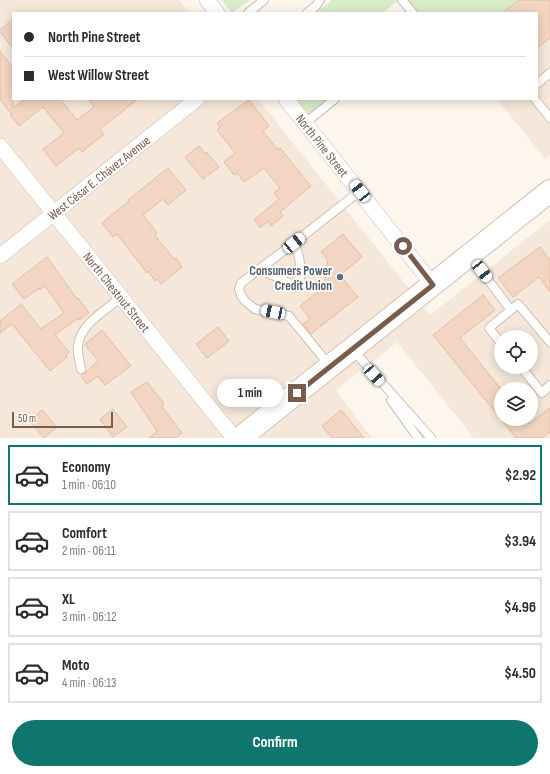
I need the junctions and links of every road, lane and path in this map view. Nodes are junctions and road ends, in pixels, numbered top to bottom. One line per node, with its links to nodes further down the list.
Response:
1 (206, 0): 5 (street)
2 (264, 0): 6 (lane)
3 (320, 0): 7 (lane)
4 (402, 0): 8 (lane)
5 (216, 12)
6 (249, 12)
7 (308, 12)
8 (412, 12)
9 (550, 73): 10 (lane)
10 (538, 83)
11 (196, 100): 20 (street, West César E. Chávez Avenue)
12 (287, 100): 16 (street, North Pine Street)
13 (334, 100): 16 (lane)
14 (536, 100): 15 (lane)
15 (550, 118)
16 (305, 123): 18 (street, North Pine Street)
17 (0, 146): 20 (street, North Chestnut Street)
18 (360, 191): 21 (lane); 25 (street, North Pine Street)
19 (550, 191): 23 (street)
20 (53, 213): 22 (street, West César E. Chávez Avenue); 26 (street, North Chestnut Street)
21 (294, 243): 24 (lane); 24 (lane)
22 (0, 256)
23 (470, 256): 25 (street); 27 (lane)
24 (259, 269): 31 (lane)
25 (433, 285): 30 (street)
26 (121, 297): 32 (lane); 35 (street, North Chestnut Street)
27 (511, 310): 28 (lane); 29 (lane)
28 (494, 334)
29 (550, 342)
30 (359, 357): 31 (street); 37 (lane); 38 (lane)
31 (331, 366): 36 (street)
32 (82, 369)
33 (527, 374): 34 (lane)
34 (550, 385)
35 (234, 438)
36 (240, 438)
37 (418, 438)
38 (431, 438)

